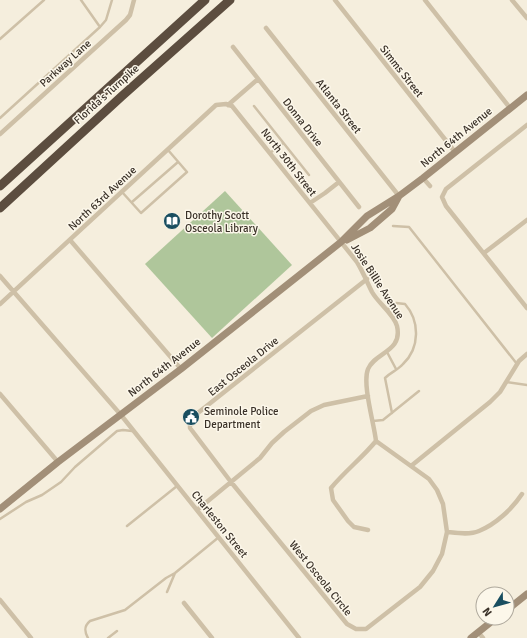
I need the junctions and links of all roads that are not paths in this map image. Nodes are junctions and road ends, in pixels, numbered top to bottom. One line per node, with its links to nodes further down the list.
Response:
1 (44, 0): 13 (lane)
2 (81, 0): 11 (lane)
3 (112, 0): 11 (lane)
4 (134, 0): 22 (street, Parkway Lane)
5 (205, 0): 31 (highway, Florida's Turnpike)
6 (230, 0): 38 (highway, Florida's Turnpike)
7 (335, 0): 25 (street, Simms Street)
8 (424, 0): 19 (street)
9 (512, 0): 10 (street)
10 (527, 18)
11 (100, 27): 20 (lane)
12 (266, 28): 34 (street, Atlanta Street)
13 (0, 39)
14 (233, 47): 15 (street, Donna Drive)
15 (258, 79): 17 (street); 30 (street, Donna Drive)
16 (527, 95): 19 (street, North 64th Avenue)
17 (228, 105): 24 (street, North 63rd Avenue); 26 (street, North 30th Street)
18 (254, 106): 23 (lane)
19 (510, 108): 25 (street, North 64th Avenue)
20 (0, 118)
21 (527, 125): 43 (street)
22 (0, 134)
23 (283, 143): 26 (lane); 28 (lane)
24 (168, 150): 27 (lane); 33 (street, North 63rd Avenue)
25 (455, 152): 29 (street, North 64th Avenue)
26 (270, 153): 36 (street, North 30th Street)
27 (178, 162): 35 (lane); 35 (lane)
28 (309, 175)
29 (423, 178): 32 (street); 34 (street, North 64th Avenue)
30 (339, 182): 36 (street); 37 (street, Donna Drive)
31 (0, 186)
32 (430, 186)
33 (122, 192): 35 (lane); 41 (street, North 63rd Avenue)
34 (399, 196): 42 (street, North 64th Avenue); 42 (street, North 64th Avenue)
35 (132, 202)
36 (310, 202): 42 (street, North 30th Street)
37 (359, 207)
38 (0, 208)
39 (527, 220): 43 (street)
40 (394, 226): 52 (lane)
41 (70, 240): 46 (street, North 63rd Avenue); 53 (street)
42 (341, 242): 45 (street, Josie Billie Avenue); 53 (street, North 64th Avenue)
43 (484, 253): 48 (street)
44 (0, 276): 46 (street, Charleston Street)
45 (367, 279): 49 (street, Josie Billie Avenue); 67 (street, East Osceola Drive)
46 (14, 292): 47 (street, North 63rd Avenue); 61 (street, Charleston Street)
47 (0, 304)
48 (527, 308)
49 (386, 310): 50 (street, Josie Billie Avenue); 54 (lane)
50 (387, 352): 54 (lane); 59 (street, Josie Billie Avenue)
51 (527, 354): 52 (street)
52 (517, 364): 55 (street)
53 (181, 369): 61 (street, North 64th Avenue)
54 (396, 369): 60 (lane)
55 (506, 382): 56 (lane); 66 (street)
56 (527, 385)
57 (419, 391): 60 (lane)
58 (0, 394): 65 (street)
59 (368, 396): 62 (street); 67 (street)
60 (392, 413): 62 (lane)
61 (121, 415): 63 (street, Charleston Street); 65 (street, North 64th Avenue)
62 (373, 421): 64 (street)
63 (134, 432): 68 (street, Charleston Street); 72 (lane)
64 (376, 441): 66 (street, West Osceola Circle); 74 (street)
65 (58, 462): 70 (street, North 64th Avenue)
66 (411, 466): 75 (street, West Osceola Circle)
67 (231, 482): 71 (street); 75 (street, West Osceola Circle)
68 (177, 486): 71 (street, Charleston Street); 73 (lane)
69 (522, 494): 75 (street)
70 (0, 509)
71 (197, 510): 76 (street, Charleston Street)
72 (0, 519)
73 (127, 526)
74 (368, 530)
75 (447, 532)
76 (219, 537): 77 (lane); 90 (street, Charleston Street)
77 (175, 573): 78 (lane); 87 (lane)
78 (167, 592)
79 (527, 594): 82 (street)
80 (0, 600): 86 (street)
81 (184, 603): 89 (street)
82 (515, 604)
83 (489, 626): 85 (street)
84 (117, 631): 88 (lane)
85 (481, 635): 91 (street)
86 (31, 638)
87 (88, 638)
88 (108, 638)
89 (212, 638)
90 (299, 638)
91 (471, 638)

